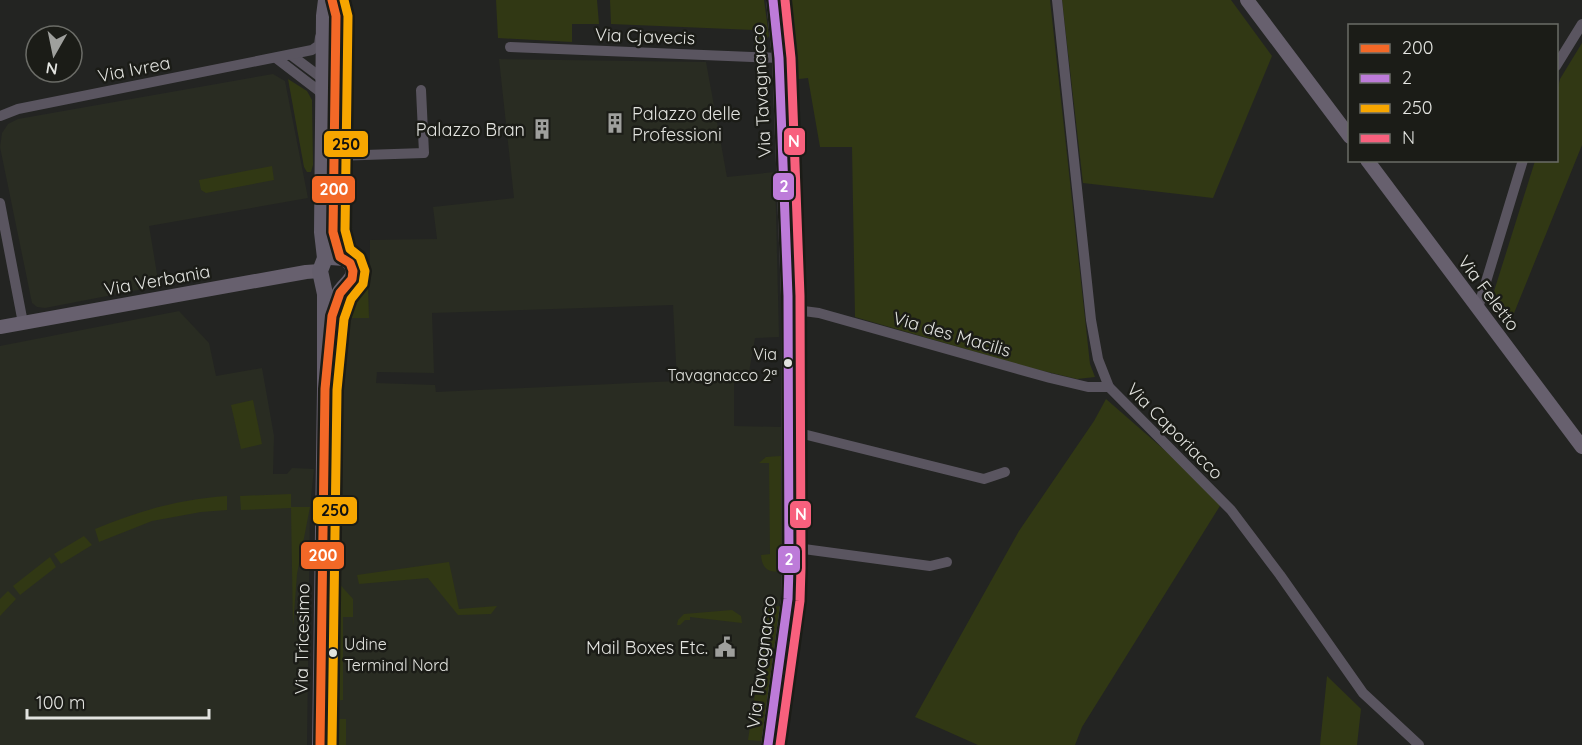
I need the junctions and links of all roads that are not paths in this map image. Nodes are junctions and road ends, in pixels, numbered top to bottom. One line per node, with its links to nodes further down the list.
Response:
1 (772, 0): 9 (street, Via Tavagnacco)
2 (1057, 0): 26 (street, Via Caporiacco)
3 (1247, 0): 15 (street)
4 (328, 1): 7 (street, Via Ivrea); 11 (main road, Via Tricesimo); 16 (main road, Via Tricesimo)
5 (1582, 24): 10 (street)
6 (510, 47): 9 (street, Via Cjavecis)
7 (291, 55): 8 (street, Via Ivrea); 11 (street)
8 (276, 58): 13 (street); 14 (street, Via Ivrea)
9 (779, 58): 23 (street, Via Tavagnacco)
10 (1558, 64)
11 (324, 80): 13 (main road, Via Tricesimo); 16 (street, Via Tricesimo)
12 (421, 90): 16 (street)
13 (324, 102): 20 (main road, Via Tricesimo)
14 (0, 116)
15 (1348, 134)
16 (335, 156): 20 (main road, Via Tricesimo)
17 (1368, 162): 22 (street, Via Feletto)
18 (1522, 162): 22 (street)
19 (0, 203): 24 (street)
20 (327, 268): 21 (main road); 21 (main road, Via Tricesimo); 24 (street, Via Verbania); 27 (main road, Via Tricesimo)
21 (342, 288): 27 (main road, Via Tricesimo)
22 (1478, 308): 29 (street, Via Feletto)
23 (788, 309): 26 (street, Via des Macilis); 28 (street, Via Tavagnacco)
24 (23, 323): 25 (street, Via Verbania)
25 (0, 327)
26 (1108, 387): 35 (street, Via Caporiacco)
27 (325, 389): 33 (main road, Via Tricesimo)
28 (788, 433): 30 (street); 31 (street, Via Tavagnacco)
29 (1582, 447)
30 (1005, 472)
31 (789, 547): 32 (street); 34 (street, Via Tavagnacco)
32 (947, 562)
33 (320, 745)
34 (768, 745)
35 (1419, 745)

